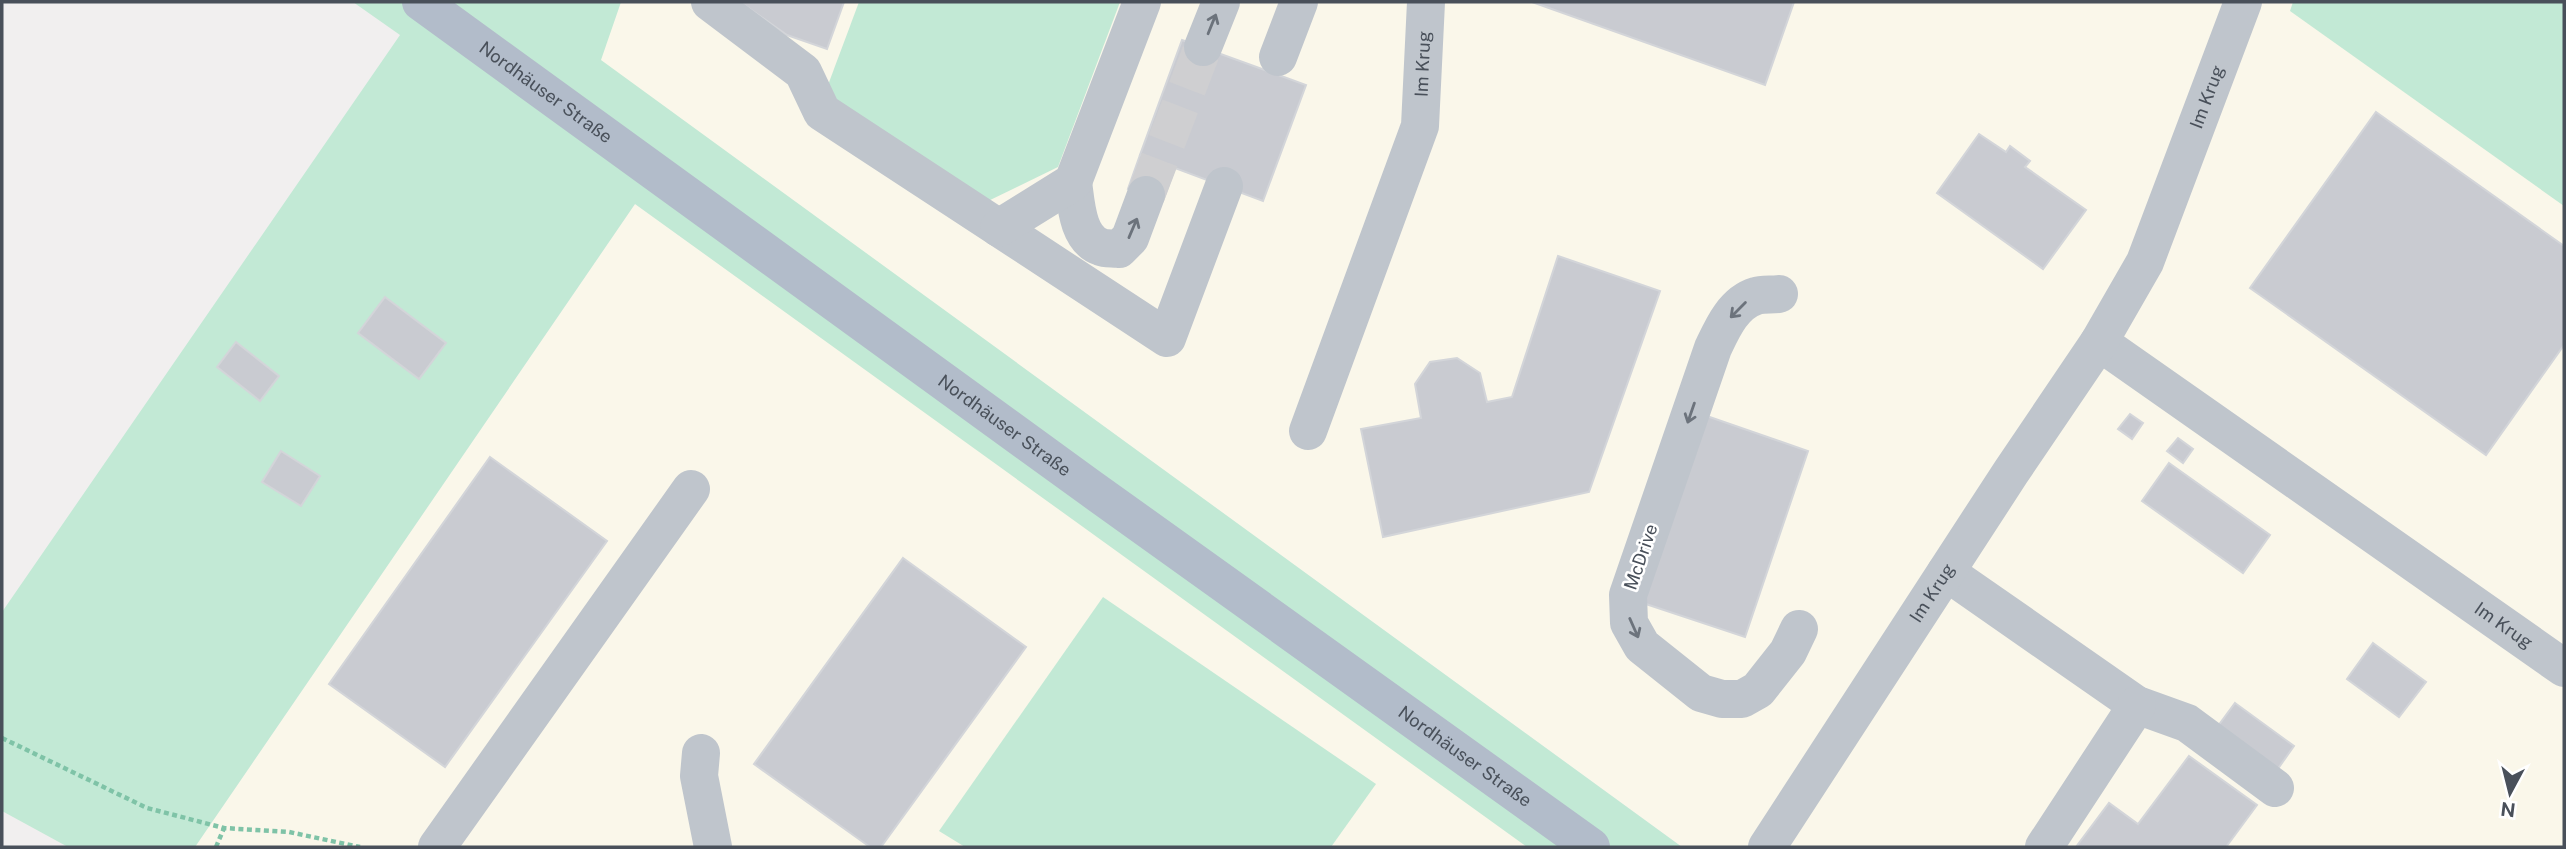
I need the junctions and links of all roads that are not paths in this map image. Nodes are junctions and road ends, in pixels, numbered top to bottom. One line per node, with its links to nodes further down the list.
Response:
1 (421, 2): 27 (main road, Nordhäuser Straße)
2 (709, 2): 13 (street)
3 (1142, 2): 10 (street)
4 (1221, 2): 8 (street, one-way to 4)
5 (1299, 2): 9 (street)
6 (1426, 2): 16 (street, Im Krug)
7 (2243, 2): 15 (street, Im Krug)
8 (1203, 47)
9 (1278, 57)
10 (1073, 182): 12 (street, one-way to 12); 13 (street)
11 (1224, 186): 13 (street)
12 (1146, 195)
13 (999, 228)
14 (1779, 294): 19 (street, McDrive, one-way to 19)
15 (2099, 342): 18 (street, Im Krug); 20 (street, Im Krug)
16 (1308, 431)
17 (691, 489): 25 (street)
18 (1946, 572): 21 (street); 24 (street, Im Krug)
19 (1799, 629)
20 (2564, 668)
21 (2137, 705): 23 (street); 28 (street)
22 (701, 753): 26 (street)
23 (2275, 788)
24 (1778, 841)
25 (437, 847)
26 (713, 847)
27 (1591, 847)
28 (2044, 847)

